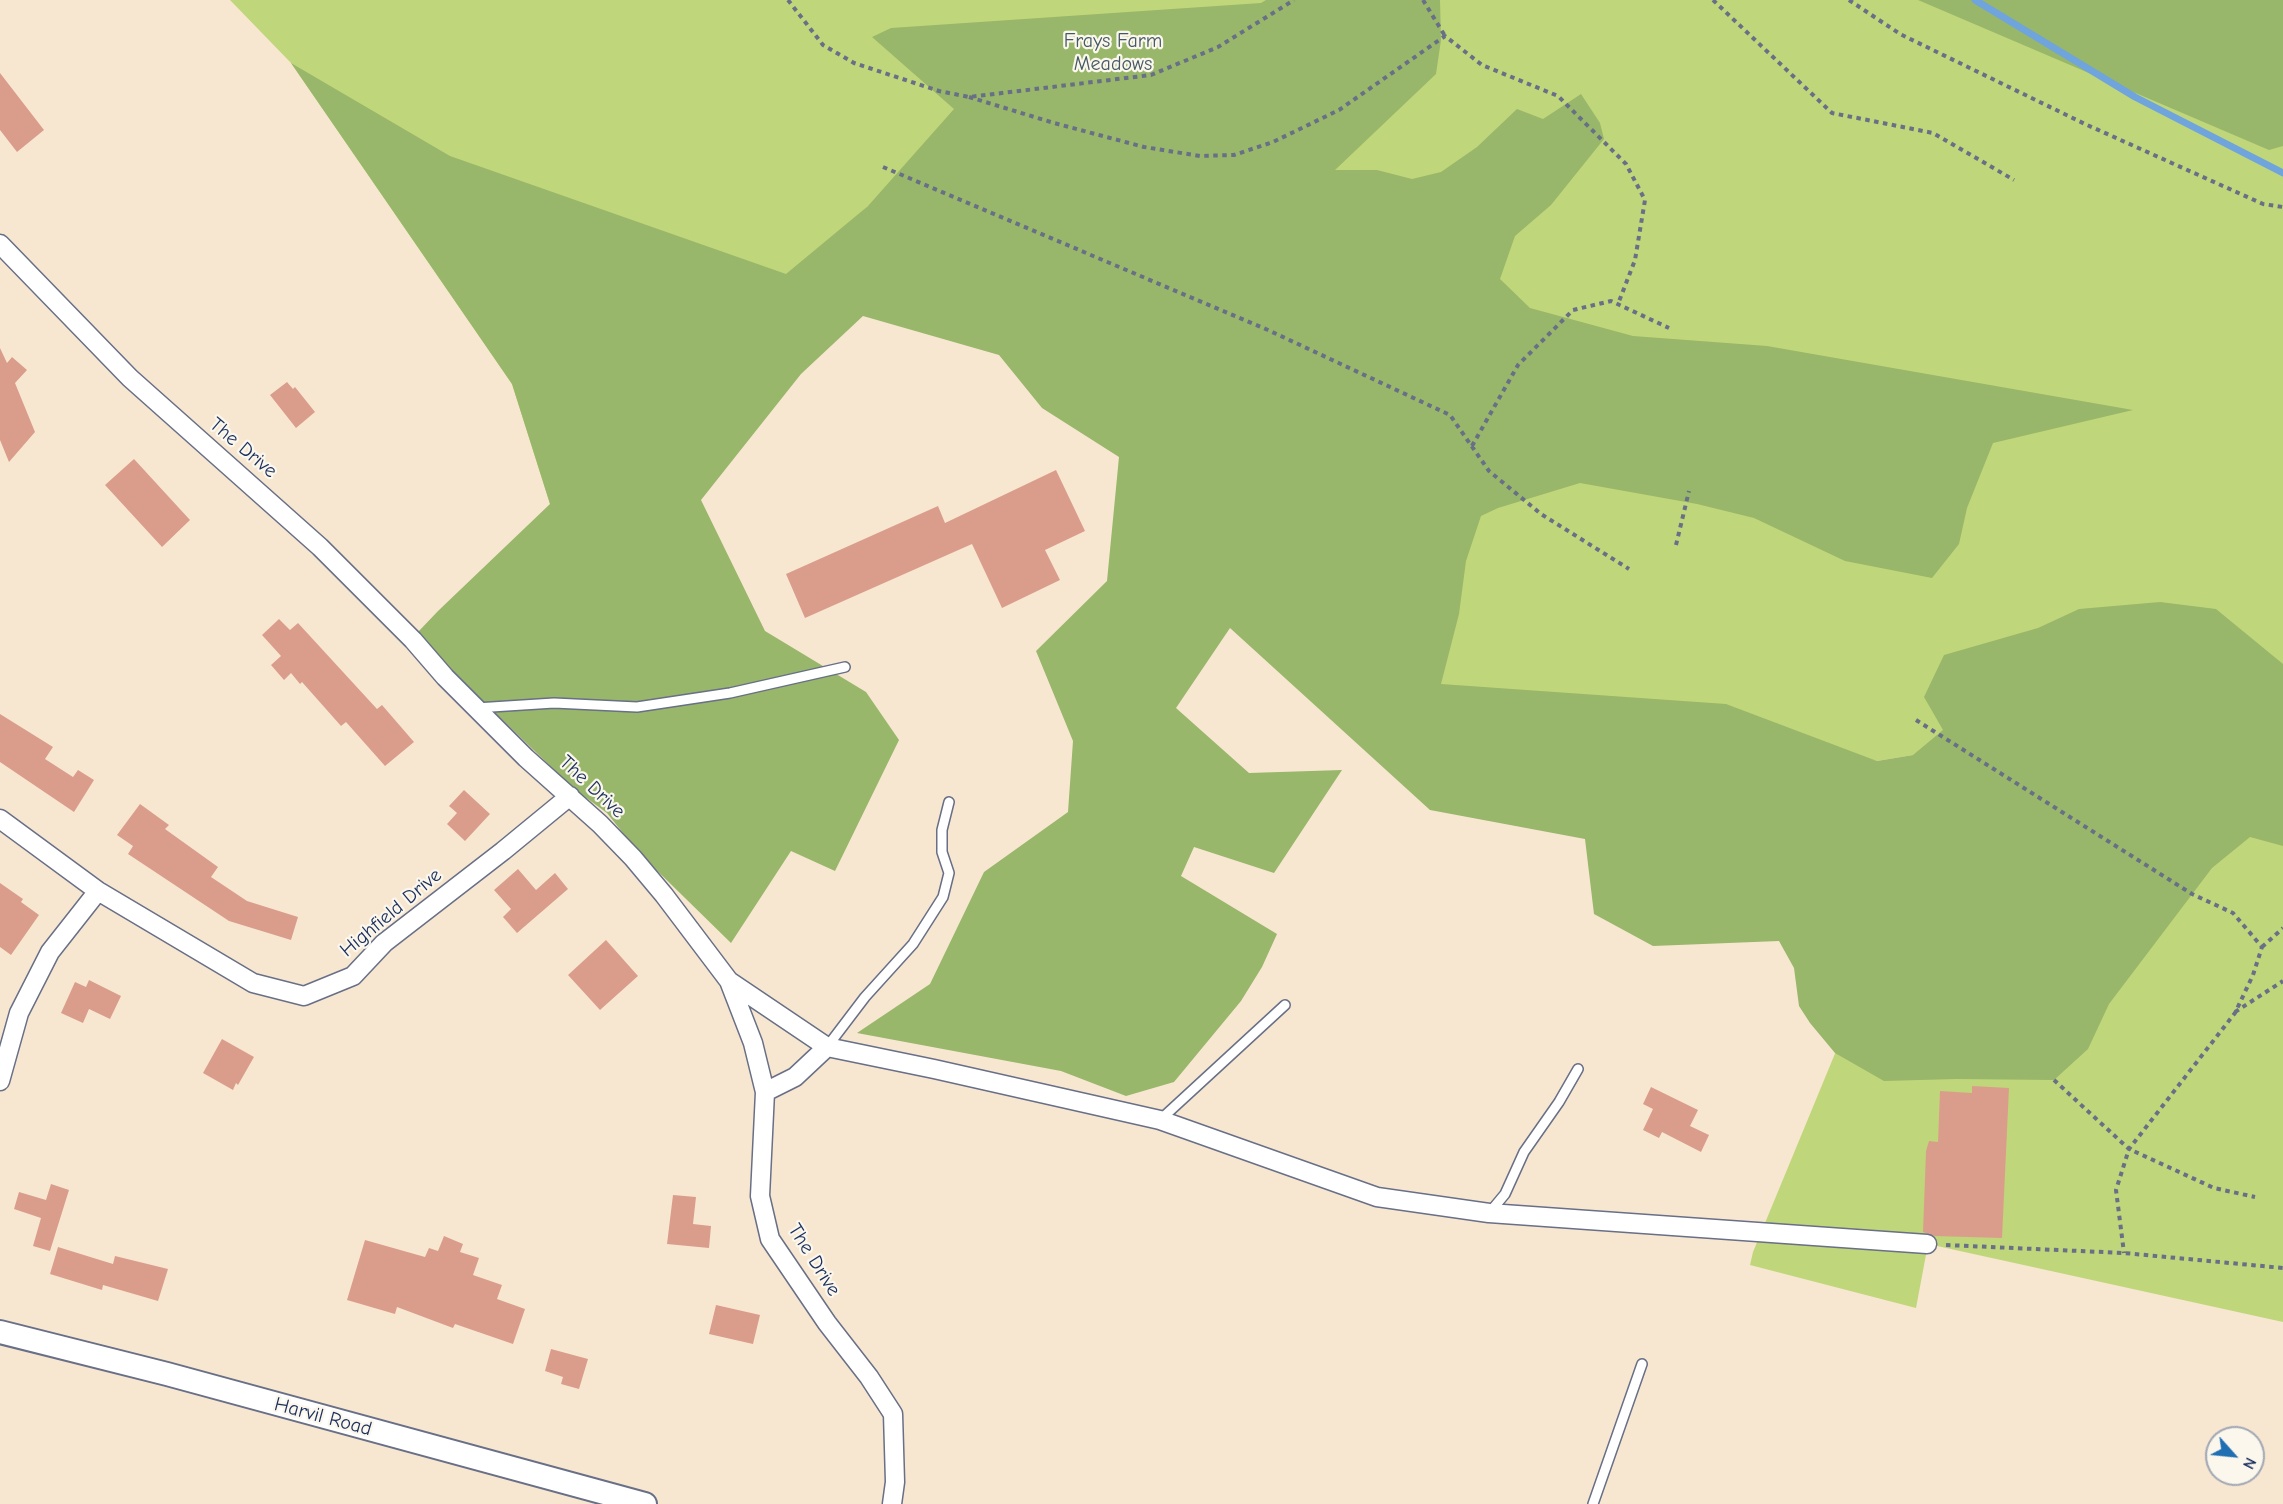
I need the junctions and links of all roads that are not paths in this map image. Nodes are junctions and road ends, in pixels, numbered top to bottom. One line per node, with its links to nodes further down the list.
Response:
1 (0, 244): 3 (street, The Drive)
2 (845, 667): 3 (lane)
3 (476, 708): 4 (street, The Drive)
4 (570, 796): 7 (street, Highfield Drive); 8 (street, The Drive)
5 (949, 802): 10 (lane)
6 (0, 819): 7 (street, Highfield Drive)
7 (98, 891): 12 (street)
8 (729, 981): 10 (street); 13 (street, The Drive)
9 (1285, 1005): 14 (lane)
10 (827, 1047): 13 (street); 14 (street)
11 (1578, 1069): 15 (lane)
12 (0, 1081)
13 (765, 1092): 20 (street, The Drive)
14 (1160, 1120): 15 (street)
15 (1489, 1213): 16 (street)
16 (1927, 1244)
17 (0, 1332): 19 (street, Harvil Road)
18 (1642, 1364): 21 (lane)
19 (645, 1504)
20 (892, 1504)
21 (1593, 1504)

